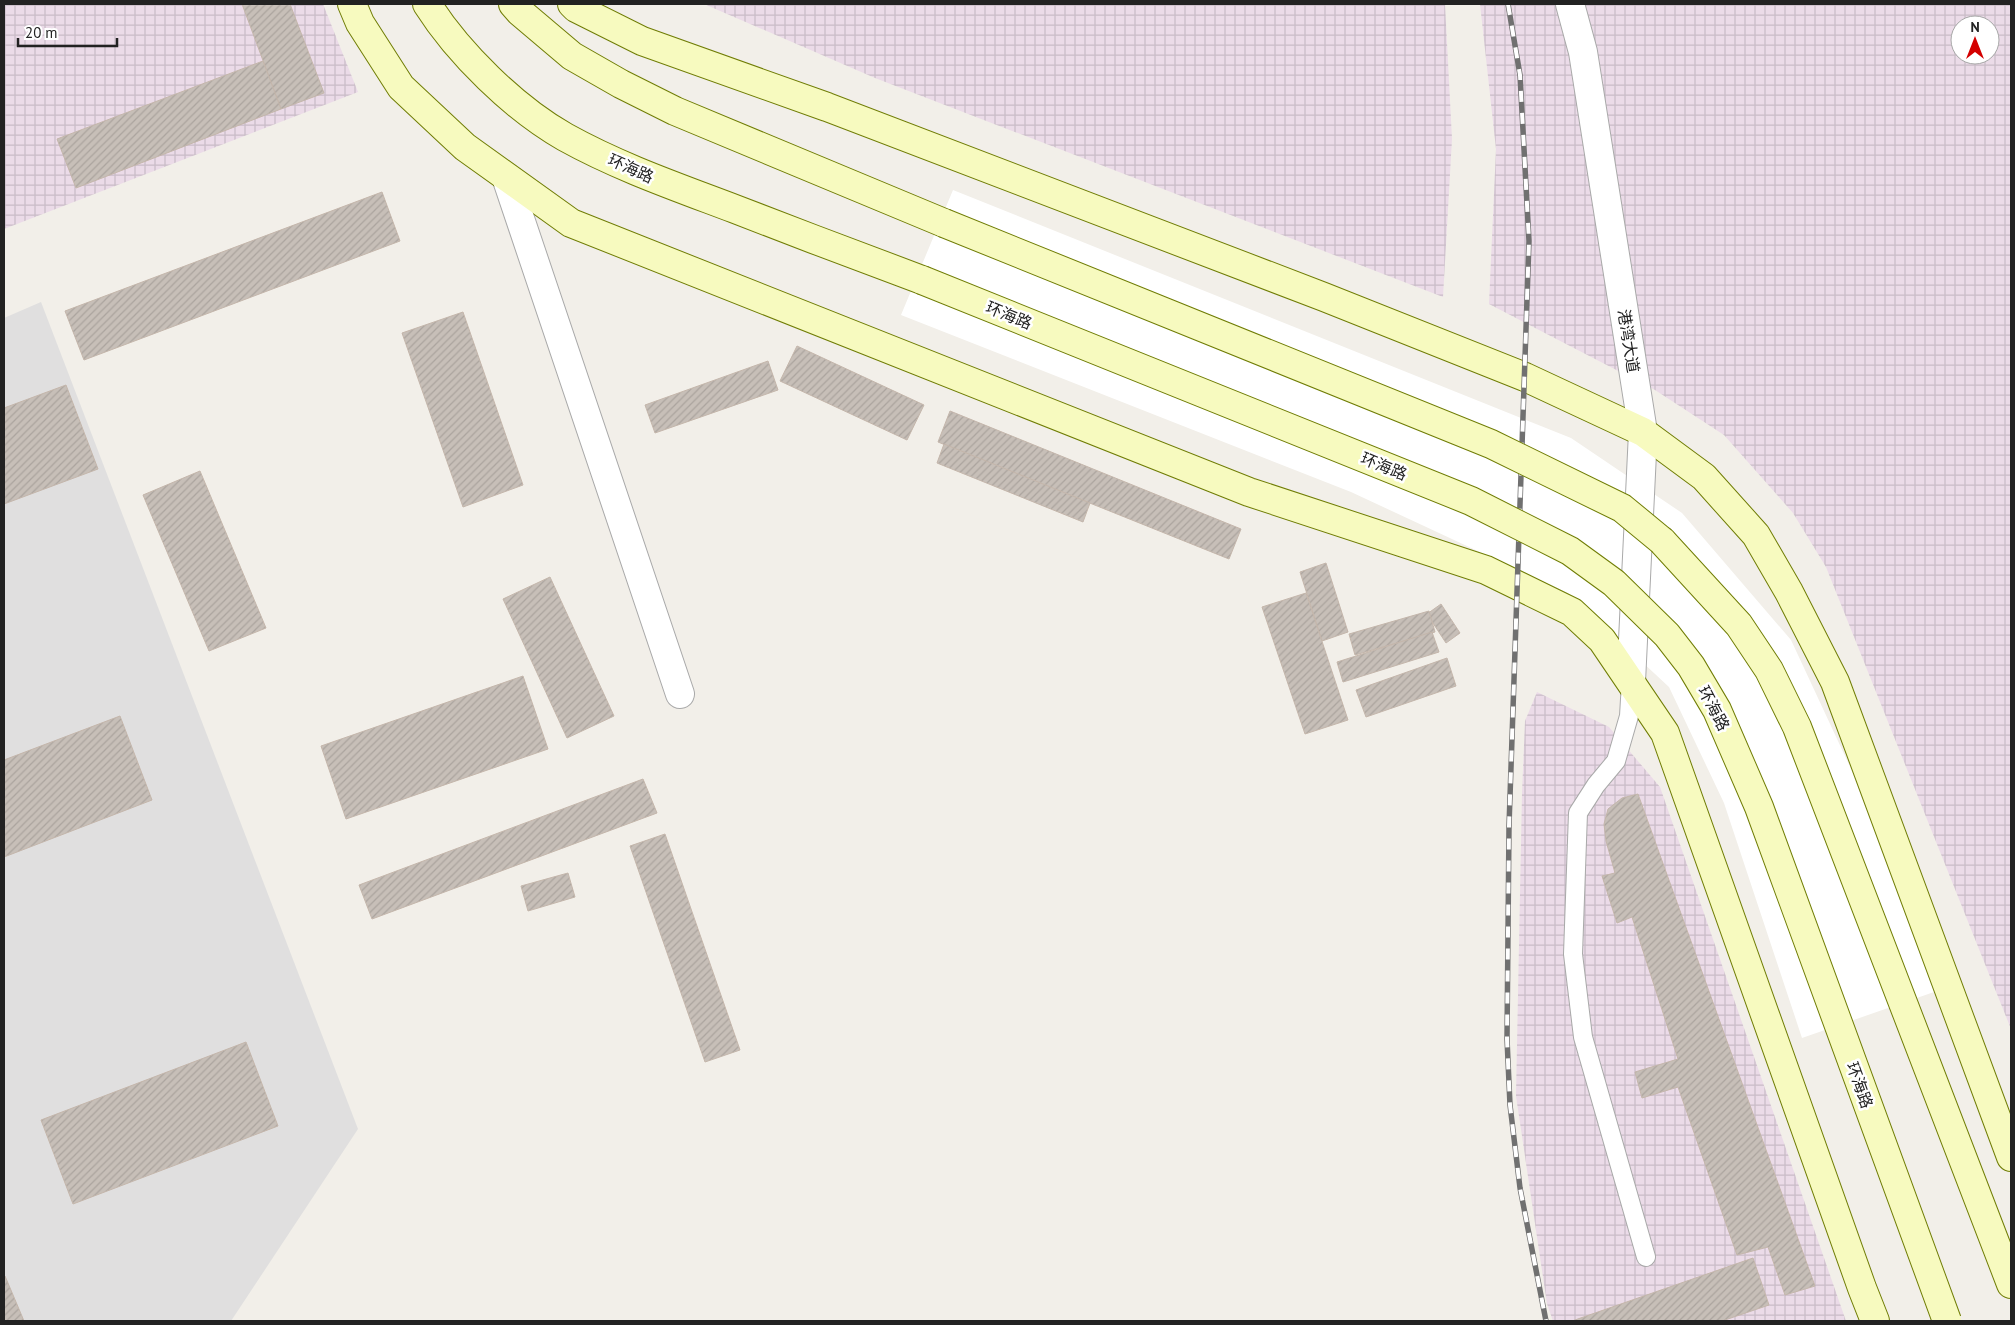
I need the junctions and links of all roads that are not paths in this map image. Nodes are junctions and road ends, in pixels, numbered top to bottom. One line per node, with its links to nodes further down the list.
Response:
1 (352, 4): 6 (main road)
2 (427, 4): 14 (main road, 环海路, bridge)
3 (513, 4): 12 (main road, bridge)
4 (572, 4): 7 (main road)
5 (1570, 4): 7 (street, 港湾大道)
6 (506, 177): 8 (main road); 9 (street)
7 (1643, 432): 8 (street, 港湾大道); 10 (main road)
8 (1631, 682): 11 (lane); 13 (main road)
9 (680, 694)
10 (2011, 1157)
11 (1646, 1257)
12 (2011, 1284)
13 (1875, 1321)
14 (1947, 1321)

